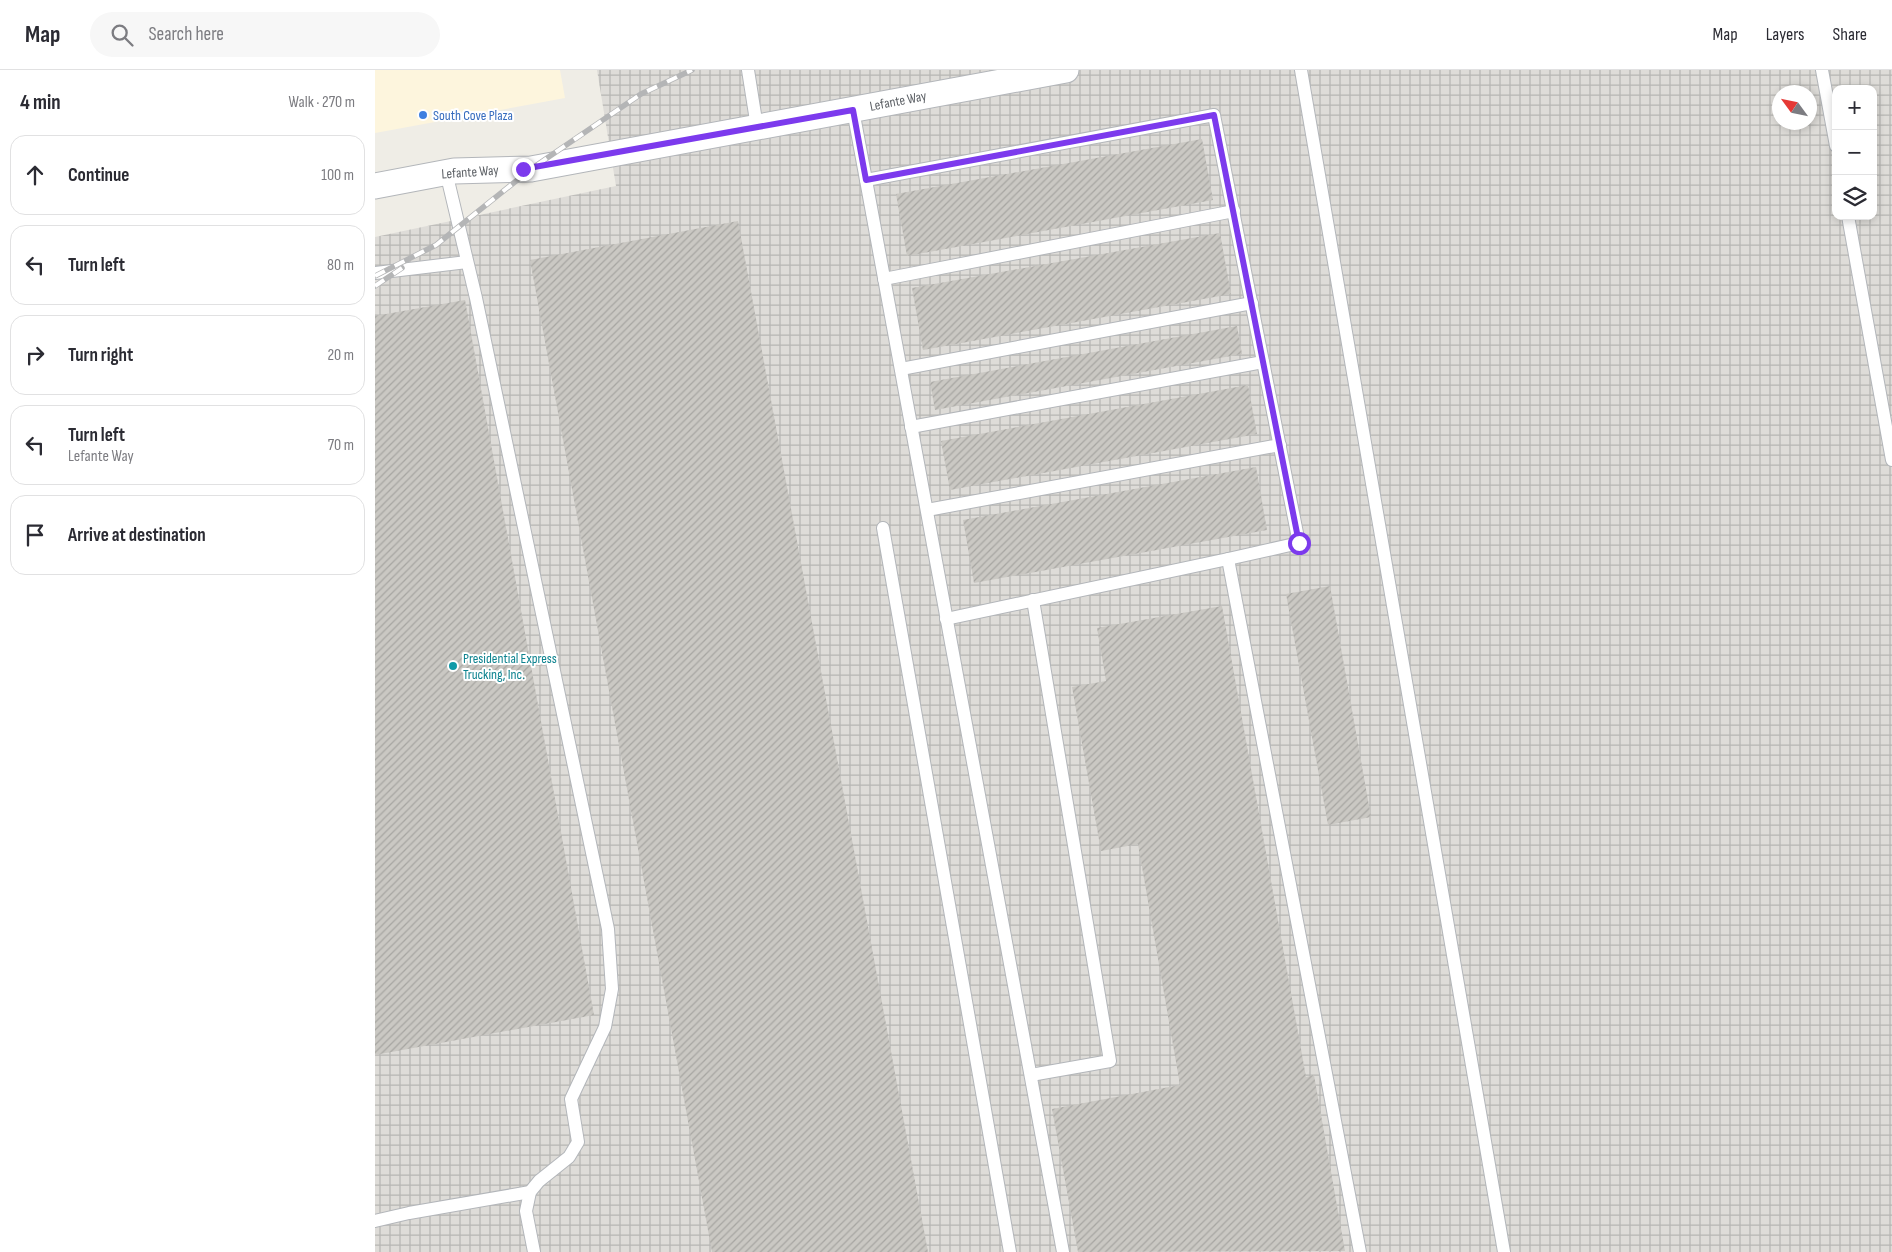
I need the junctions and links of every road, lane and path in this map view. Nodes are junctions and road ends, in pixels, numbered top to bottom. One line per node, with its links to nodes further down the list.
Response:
1 (747, 70): 6 (lane)
2 (1066, 70): 5 (street, Lefante Way)
3 (1301, 70): 34 (lane)
4 (1822, 70): 7 (lane)
5 (853, 110): 6 (street, Lefante Way); 9 (lane)
6 (757, 127): 8 (street, Lefante Way)
7 (1833, 130)
8 (445, 172): 10 (street, Lefante Way); 13 (lane)
9 (866, 180): 11 (lane); 15 (lane)
10 (375, 186)
11 (1234, 211): 15 (lane); 16 (lane)
12 (1849, 220): 21 (lane)
13 (467, 262): 14 (lane); 28 (lane)
14 (375, 273)
15 (884, 278): 18 (lane)
16 (1252, 303): 17 (lane); 18 (lane)
17 (1263, 362): 19 (lane); 20 (lane)
18 (901, 369): 19 (lane)
19 (911, 427): 22 (lane)
20 (1280, 445): 22 (lane); 24 (lane)
21 (1892, 460)
22 (927, 510): 26 (lane)
23 (883, 528): 31 (lane)
24 (1228, 558): 25 (lane); 33 (lane)
25 (1033, 600): 26 (lane); 27 (lane)
26 (947, 618): 27 (lane)
27 (1031, 1075): 32 (lane)
28 (530, 1192): 29 (lane); 30 (lane)
29 (375, 1221)
30 (534, 1252)
31 (1010, 1252)
32 (1063, 1252)
33 (1360, 1252)
34 (1504, 1252)

